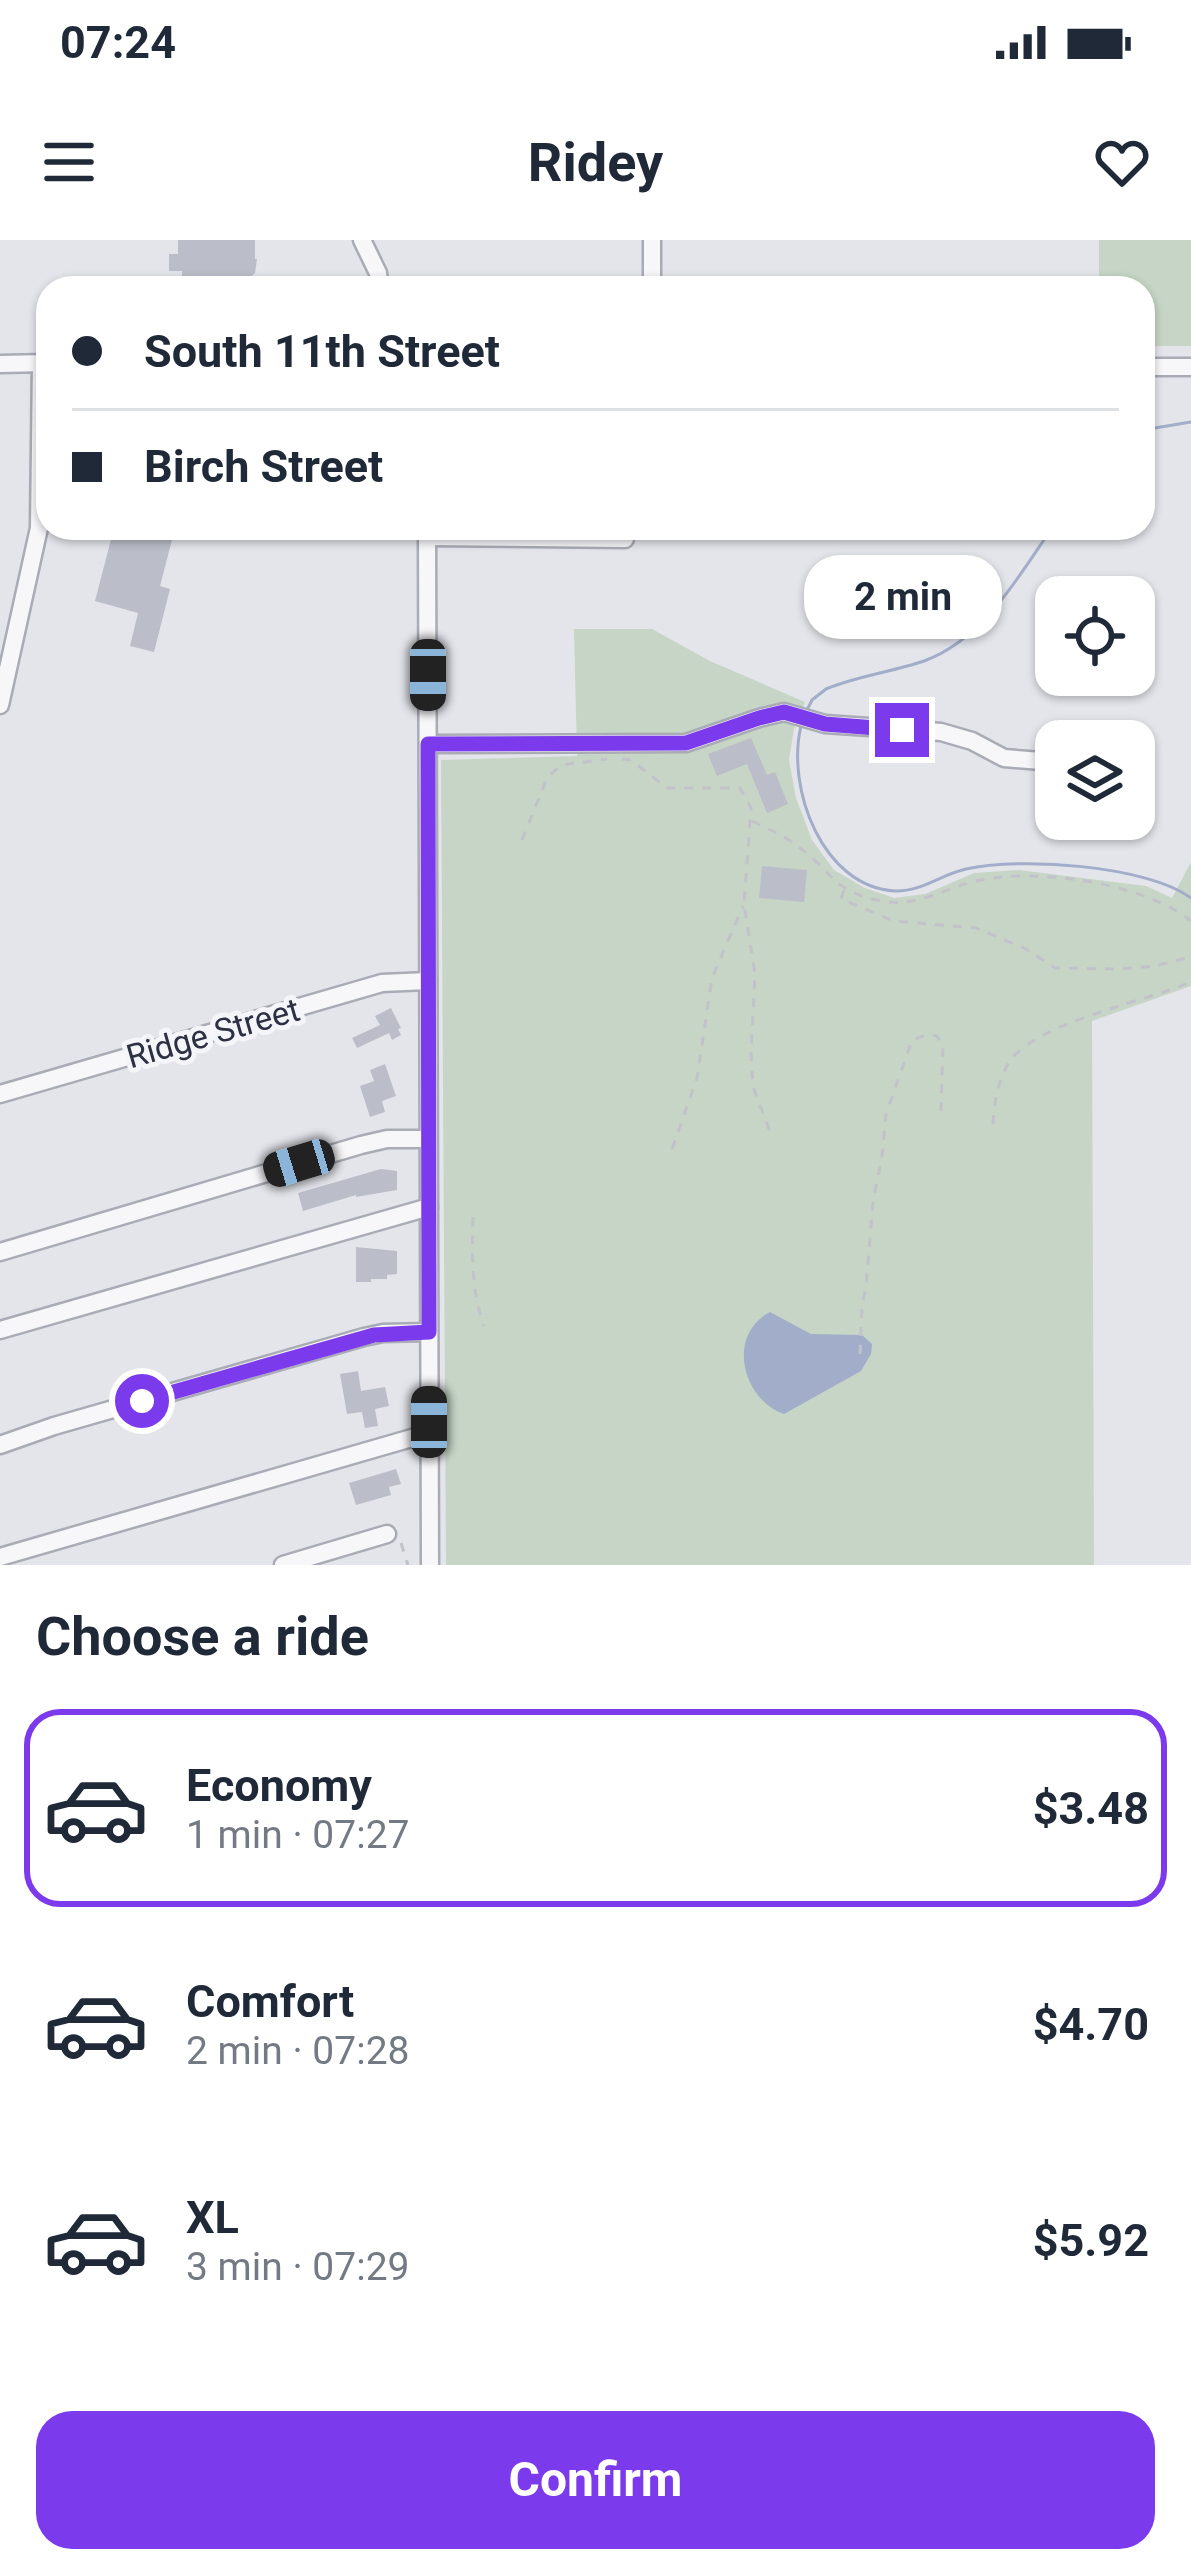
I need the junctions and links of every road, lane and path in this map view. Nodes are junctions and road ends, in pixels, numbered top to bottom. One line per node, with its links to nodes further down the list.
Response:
1 (362, 240): 3 (street)
2 (652, 240): 4 (street)
3 (377, 276)
4 (652, 276)
5 (36, 363): 6 (street)
6 (0, 364)
7 (1155, 367): 8 (street)
8 (1191, 367)
9 (36, 540): 11 (street)
10 (427, 540): 12 (street)
11 (0, 705)
12 (428, 744): 13 (street); 20 (street)
13 (1035, 761)
14 (750, 820): 15 (path); 16 (path); 17 (path)
15 (522, 840)
16 (844, 890): 18 (path); 19 (path)
17 (744, 904): 25 (path); 27 (path)
18 (1191, 921)
19 (1191, 957)
20 (428, 981): 22 (street, Ridge Street); 26 (street)
21 (1191, 982): 24 (path)
22 (0, 1094)
23 (941, 1112): 34 (path)
24 (993, 1124)
25 (772, 1137)
26 (428, 1139): 28 (street); 30 (street)
27 (672, 1149)
28 (429, 1207): 32 (street); 33 (street)
29 (473, 1217): 31 (path)
30 (0, 1252)
31 (484, 1326)
32 (0, 1330)
33 (429, 1332): 35 (street); 36 (street)
34 (860, 1354)
35 (429, 1433): 39 (street); 43 (street)
36 (0, 1445)
37 (394, 1539): 38 (street); 42 (path)
38 (355, 1544): 40 (street); 41 (street)
39 (0, 1562)
40 (283, 1565)
41 (358, 1565)
42 (408, 1565)
43 (430, 1565)

